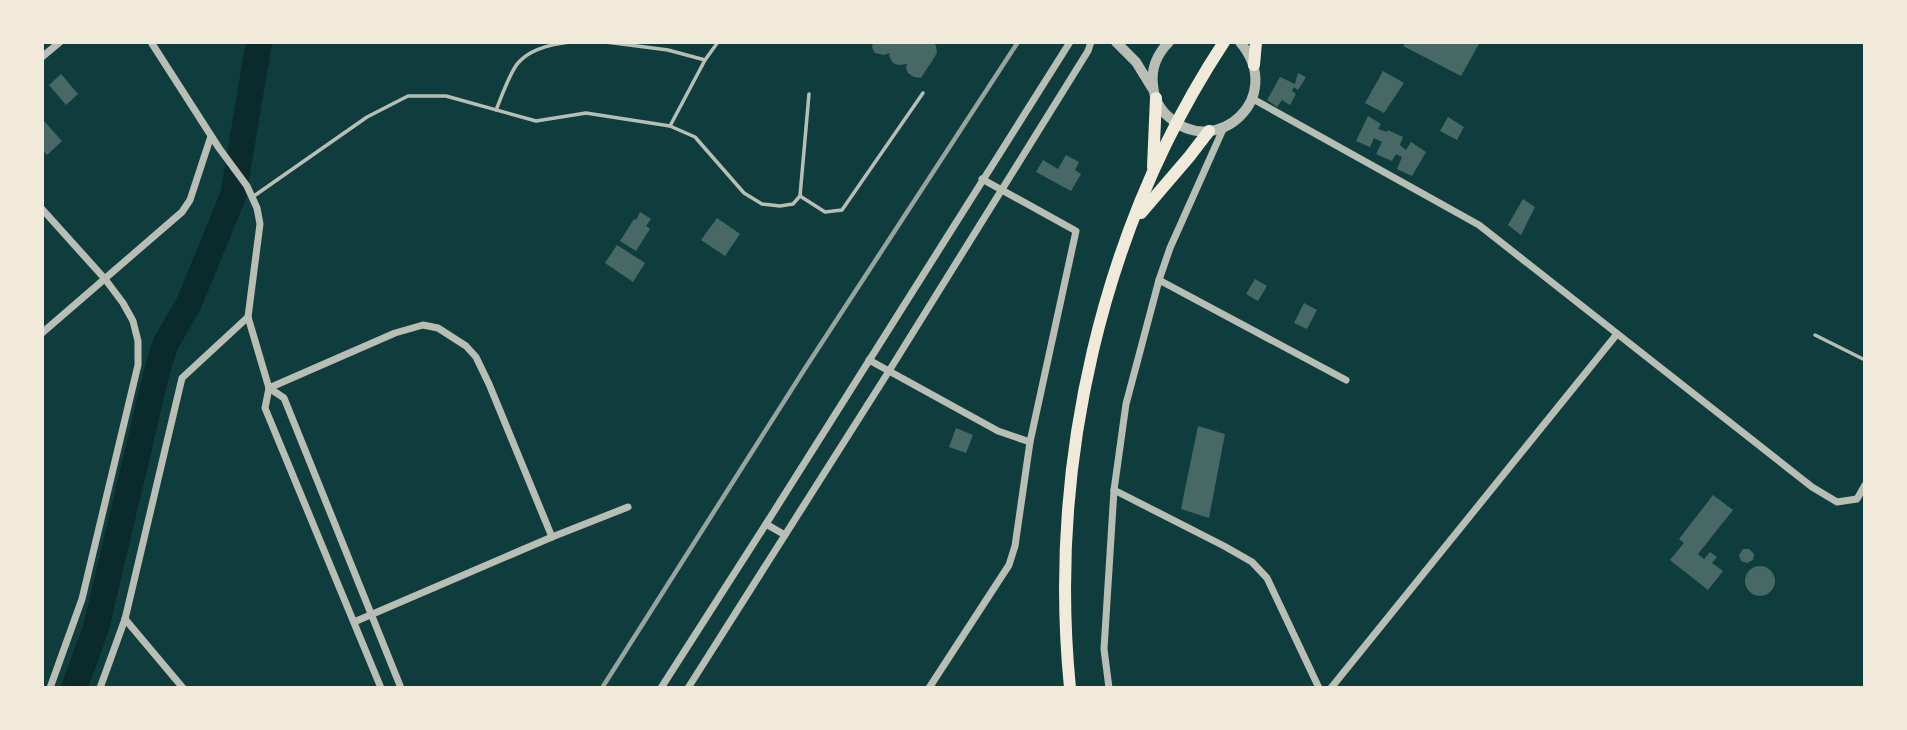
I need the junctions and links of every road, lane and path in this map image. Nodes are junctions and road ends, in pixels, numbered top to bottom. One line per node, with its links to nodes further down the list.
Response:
1 (60, 42): 13 (street)
2 (151, 42): 25 (street)
3 (570, 42): 20 (lane)
4 (606, 42): 14 (lane)
5 (718, 42): 14 (lane)
6 (1070, 42): 27 (street)
7 (1091, 42): 28 (street)
8 (1116, 42): 18 (street)
9 (1169, 42): 18 (street)
10 (1224, 42): 21 (highway)
11 (1240, 42): 15 (street)
12 (1256, 42): 15 (highway)
13 (42, 58)
14 (705, 60): 22 (lane)
15 (1254, 65): 19 (street)
16 (923, 93): 29 (lane)
17 (809, 94): 29 (lane)
18 (1154, 94): 21 (street); 26 (highway)
19 (1253, 99): 23 (street); 37 (street)
20 (496, 110): 22 (lane); 30 (lane)
21 (1177, 124): 24 (street); 26 (highway)
22 (670, 126): 29 (lane)
23 (1224, 127): 24 (street); 34 (street)
24 (1209, 131): 32 (highway)
25 (211, 136): 30 (street); 33 (street)
26 (1153, 173): 32 (highway)
27 (982, 179): 28 (street); 39 (street)
28 (1002, 190): 41 (street); 44 (street)
29 (800, 196)
30 (252, 197): 35 (street)
31 (42, 209): 33 (street)
32 (1132, 225): 62 (highway)
33 (105, 279): 36 (street); 54 (street)
34 (1159, 280): 42 (street); 46 (street)
35 (248, 317): 43 (street); 52 (street)
36 (42, 333)
37 (1617, 334): 45 (street); 65 (street)
38 (1815, 335): 40 (lane)
39 (869, 360): 41 (street); 48 (street)
40 (1865, 360)
41 (890, 371): 44 (street); 49 (street)
42 (1346, 380)
43 (269, 388): 50 (street); 51 (street); 53 (street)
44 (1030, 442): 61 (street)
45 (1865, 485)
46 (1114, 490): 63 (street); 64 (street)
47 (628, 508): 50 (street)
48 (766, 524): 49 (street); 59 (street)
49 (785, 536): 60 (street)
50 (551, 537): 51 (street)
51 (372, 615): 53 (street); 58 (street)
52 (125, 619): 55 (street); 56 (street)
53 (354, 622): 57 (street)
54 (50, 688)
55 (100, 688)
56 (183, 688)
57 (381, 688)
58 (401, 688)
59 (661, 688)
60 (688, 688)
61 (929, 688)
62 (1070, 688)
63 (1109, 688)
64 (1319, 688)
65 (1331, 688)

